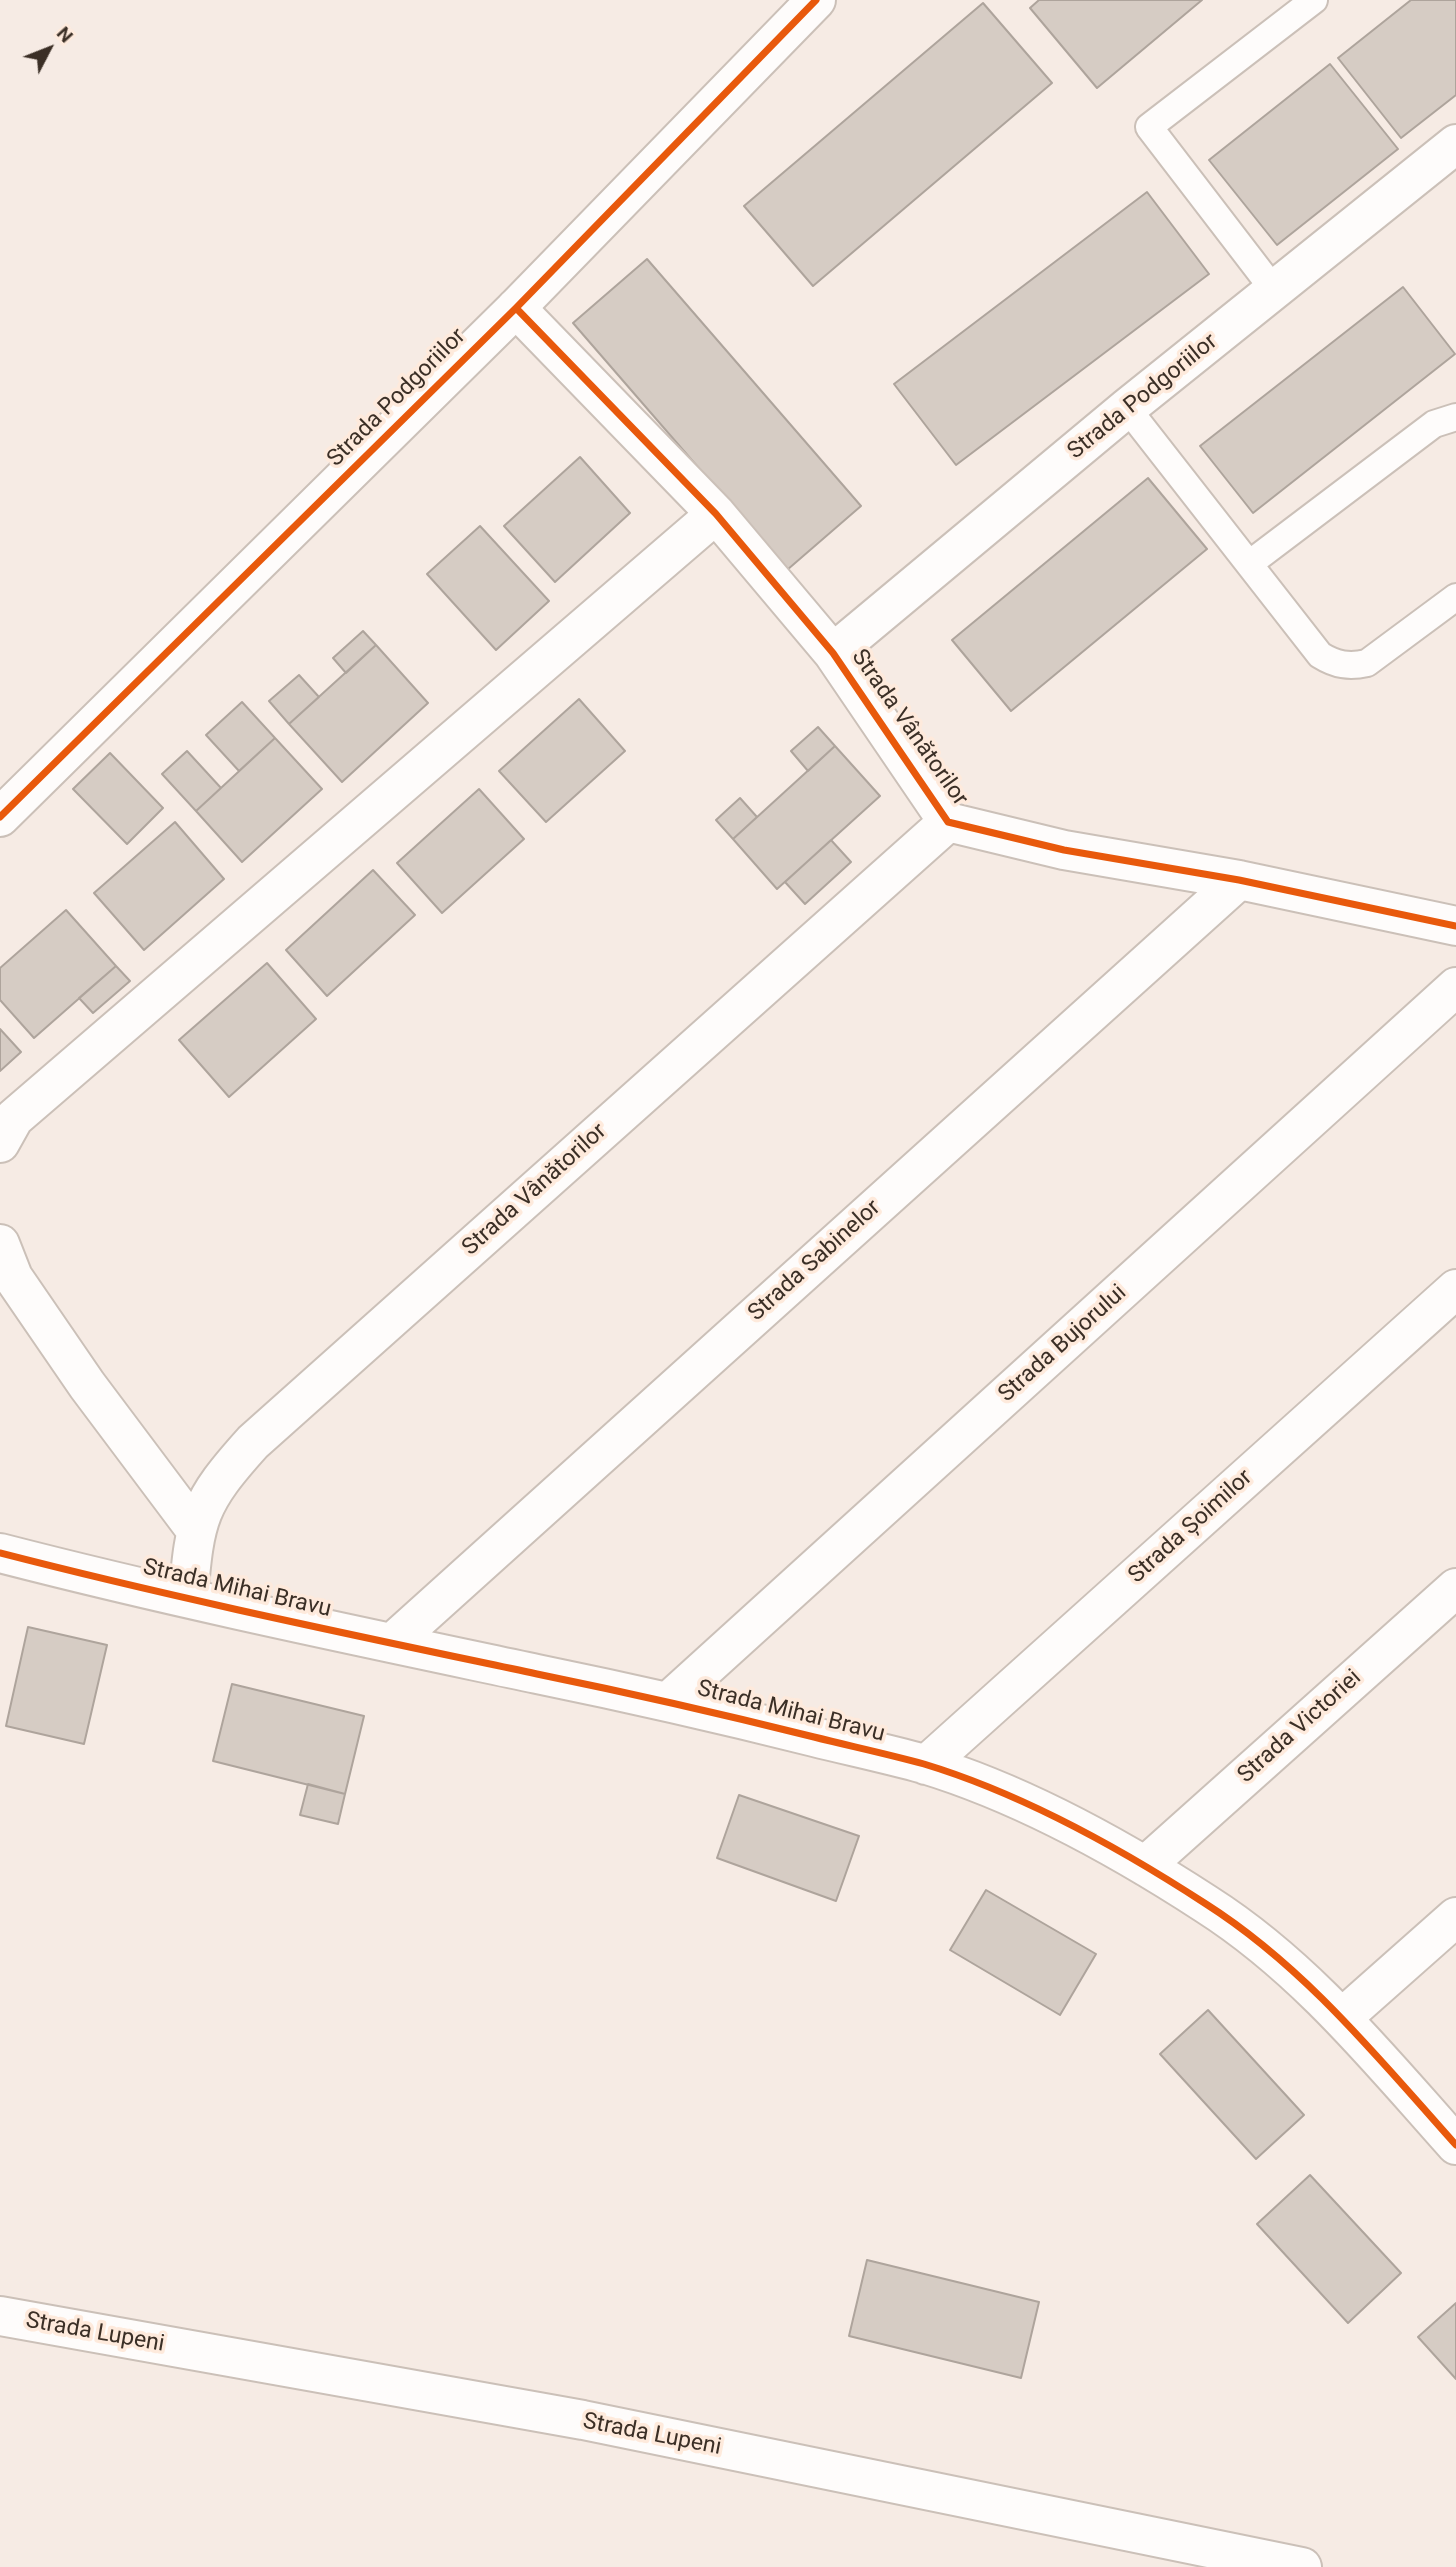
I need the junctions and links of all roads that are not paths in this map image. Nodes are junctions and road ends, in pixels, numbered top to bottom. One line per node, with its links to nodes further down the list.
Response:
1 (816, 0): 5 (street, Strada Podgoriilor)
2 (1314, 0): 4 (lane)
3 (1456, 144): 4 (street, Strada Podgoriilor)
4 (1274, 290): 6 (street, Strada Podgoriilor)
5 (516, 307): 8 (street, Strada Vânătorilor); 12 (street, Strada Podgoriilor)
6 (1127, 408): 9 (lane); 11 (street, Strada Podgoriilor)
7 (1456, 417): 9 (lane)
8 (716, 514): 11 (street, Strada Vânătorilor); 17 (street)
9 (1249, 565): 10 (lane)
10 (1456, 597)
11 (833, 653): 13 (street, Strada Vânătorilor)
12 (0, 817)
13 (948, 822): 14 (street, Strada Vânătorilor); 20 (street, Strada Vânătorilor)
14 (1239, 880): 15 (street, Strada Vânătorilor); 24 (street, Strada Sabinelor)
15 (1456, 926)
16 (1456, 987): 25 (street, Strada Bujorului)
17 (0, 1143)
18 (0, 1244): 20 (street)
19 (1456, 1289): 26 (street, Strada Șoimilor)
20 (195, 1529): 23 (street, Strada Vânătorilor)
21 (0, 1553): 23 (street, Strada Mihai Bravu)
22 (1456, 1588): 27 (street, Strada Victoriei)
23 (188, 1598): 24 (street, Strada Mihai Bravu)
24 (392, 1643): 25 (street, Strada Mihai Bravu)
25 (669, 1701): 26 (street, Strada Mihai Bravu)
26 (926, 1765): 27 (street, Strada Mihai Bravu)
27 (1145, 1866): 29 (street, Strada Mihai Bravu)
28 (1456, 1917): 29 (street)
29 (1342, 2018): 30 (street, Strada Mihai Bravu)
30 (1456, 2145)
31 (0, 2316): 32 (street, Strada Lupeni)
32 (1302, 2567)

